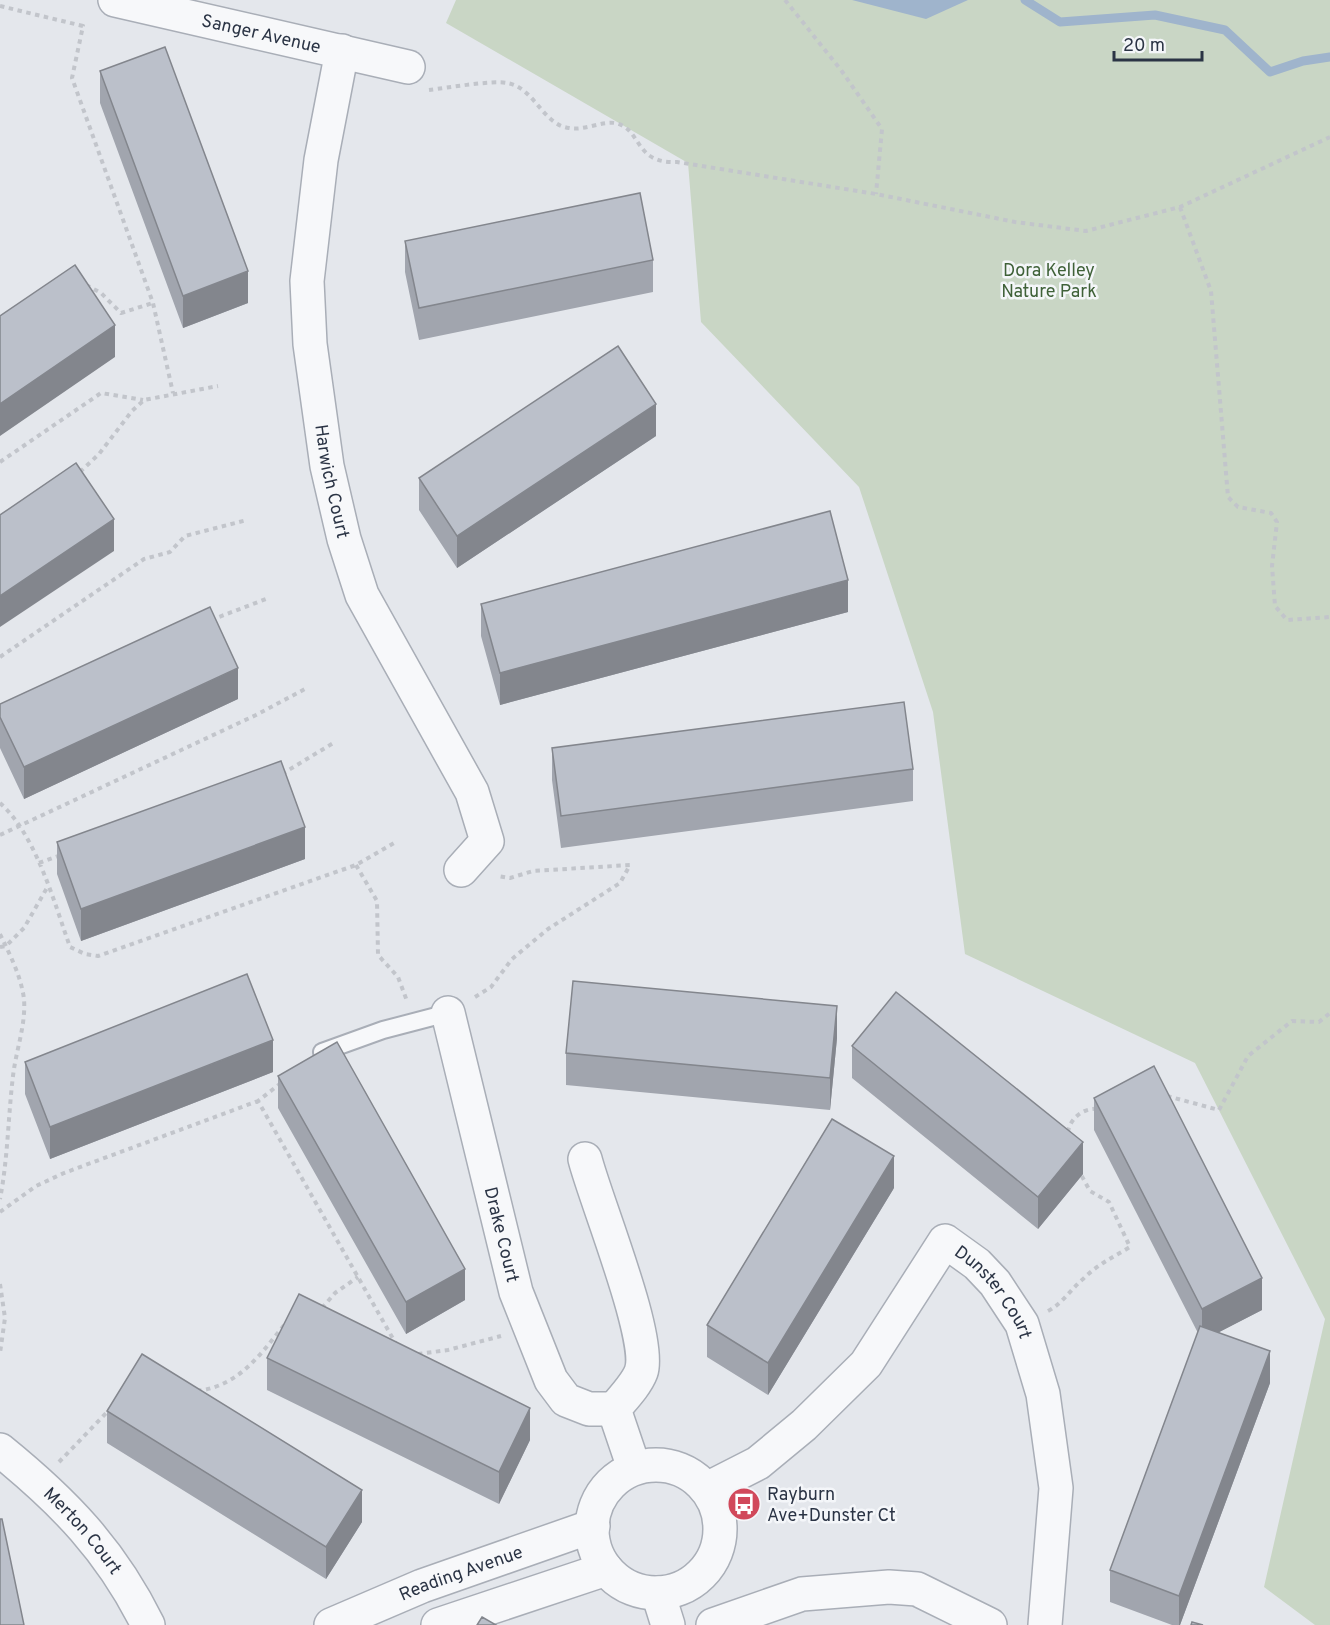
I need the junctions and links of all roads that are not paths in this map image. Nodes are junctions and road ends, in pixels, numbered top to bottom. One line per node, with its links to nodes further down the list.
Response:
1 (115, 0): 2 (street, Sanger Avenue)
2 (342, 51): 3 (street, Sanger Avenue); 4 (street, Harwich Court)
3 (408, 67)
4 (461, 870)
5 (448, 1014): 6 (lane); 8 (street, Drake Court)
6 (322, 1052)
7 (585, 1159): 8 (street)
8 (614, 1409): 10 (street)
9 (0, 1450): 16 (street, Merton Court)
10 (634, 1468): 11 (street); 12 (street)
11 (707, 1489): 14 (street); 22 (street, Dunster Court)
12 (593, 1527): 13 (street); 17 (street, Reading Avenue)
13 (606, 1569): 15 (street); 18 (street)
14 (696, 1579): 15 (street); 20 (street)
15 (658, 1593): 19 (street)
16 (148, 1625)
17 (331, 1625)
18 (438, 1625)
19 (668, 1625)
20 (713, 1625): 21 (street)
21 (990, 1625)
22 (1045, 1625)

